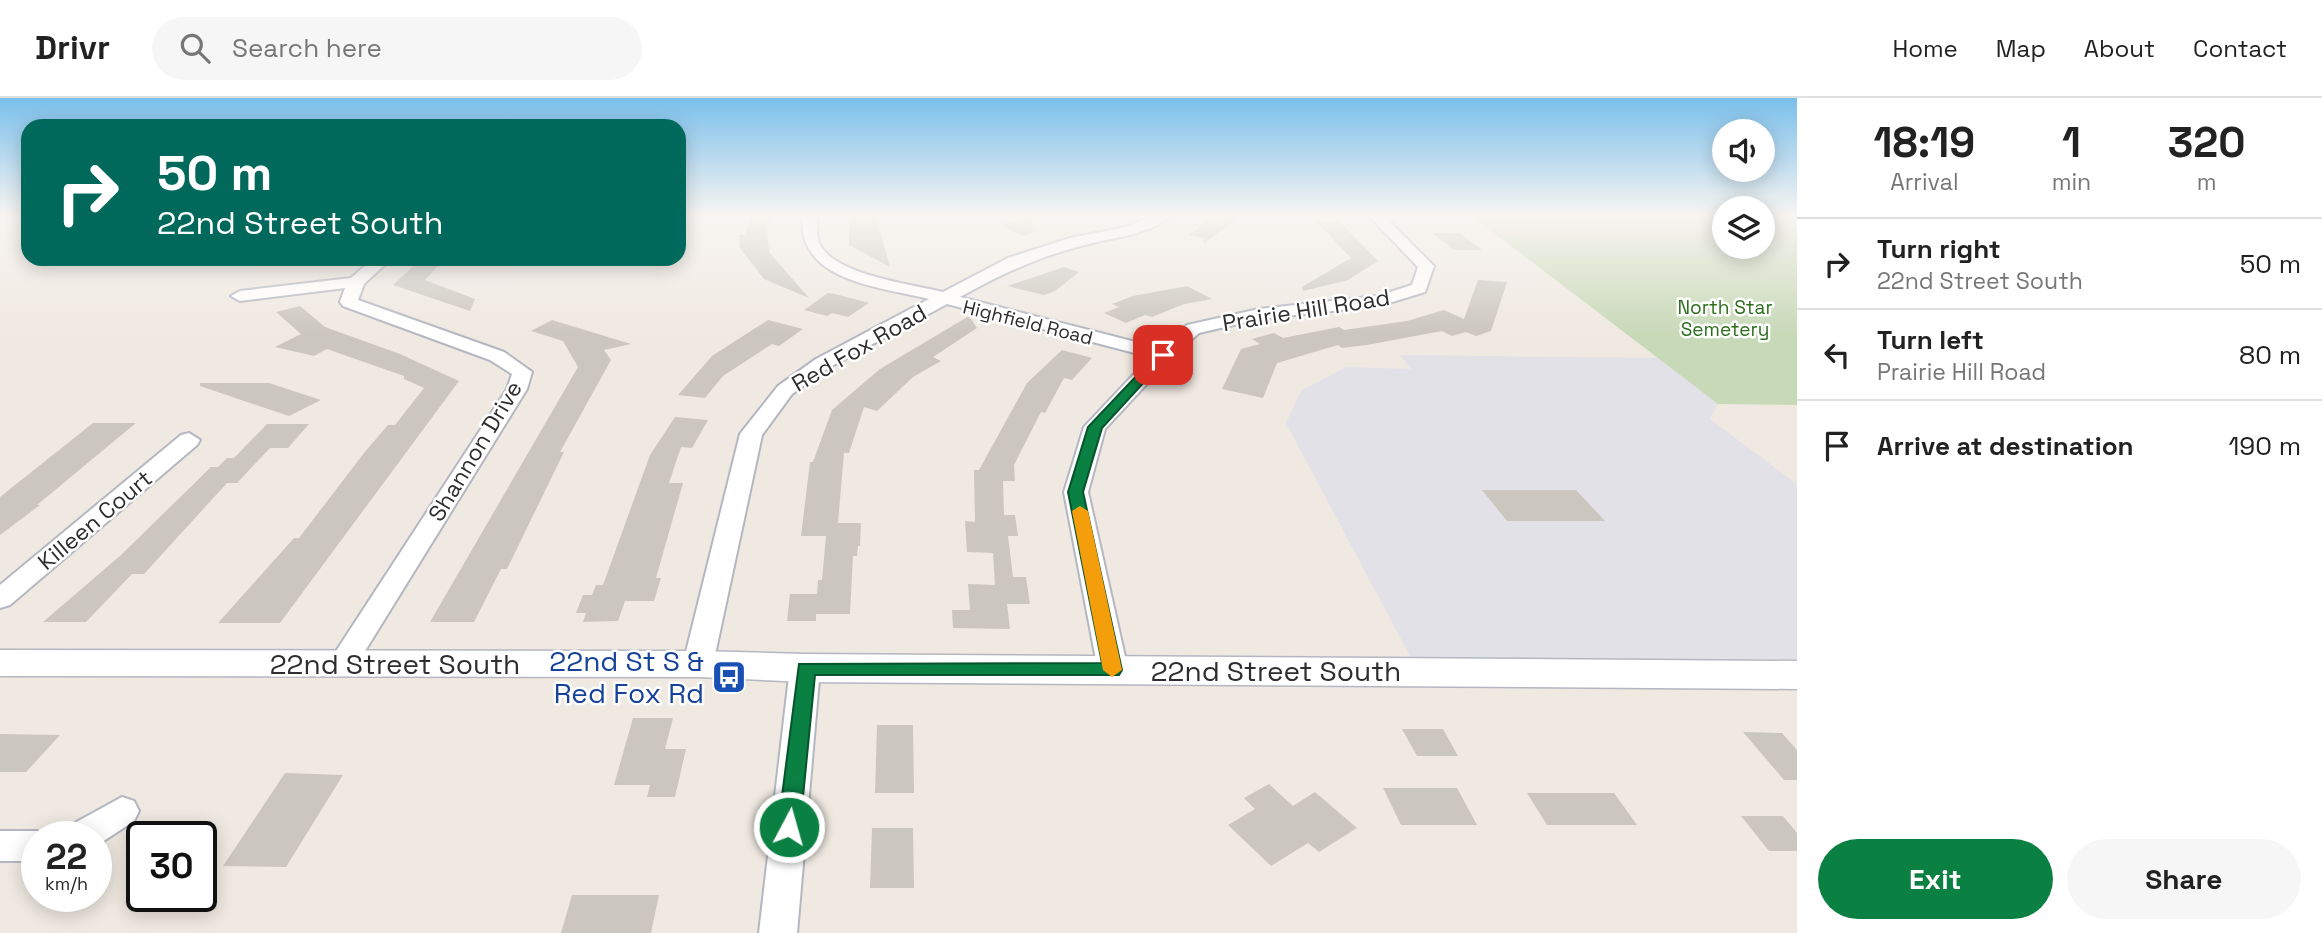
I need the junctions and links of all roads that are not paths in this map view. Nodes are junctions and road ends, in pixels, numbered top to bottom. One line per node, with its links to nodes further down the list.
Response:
1 (821, 255): 7 (street, Highfield Road)
2 (1032, 255): 7 (street, Red Fox Road)
3 (1415, 255): 8 (street, Prairie Hill Road)
4 (375, 266): 5 (street)
5 (356, 282): 6 (street); 13 (street, Shannon Drive)
6 (240, 296)
7 (943, 300): 8 (street, Highfield Road); 12 (street, Red Fox Road)
8 (1163, 355): 15 (street, Prairie Hill Road)
9 (189, 440): 10 (street, Killeen Court)
10 (0, 599)
11 (0, 663): 13 (street, 22nd Street South)
12 (698, 664): 13 (street, 22nd Street South); 14 (street, 22nd Street South)
13 (342, 665)
14 (806, 668): 15 (street, 22nd Street South); 21 (street)
15 (1113, 670): 16 (street, 22nd Street South)
16 (1797, 675)
17 (122, 811): 18 (street)
18 (106, 821)
19 (0, 846): 20 (street)
20 (21, 846)
21 (778, 933)

